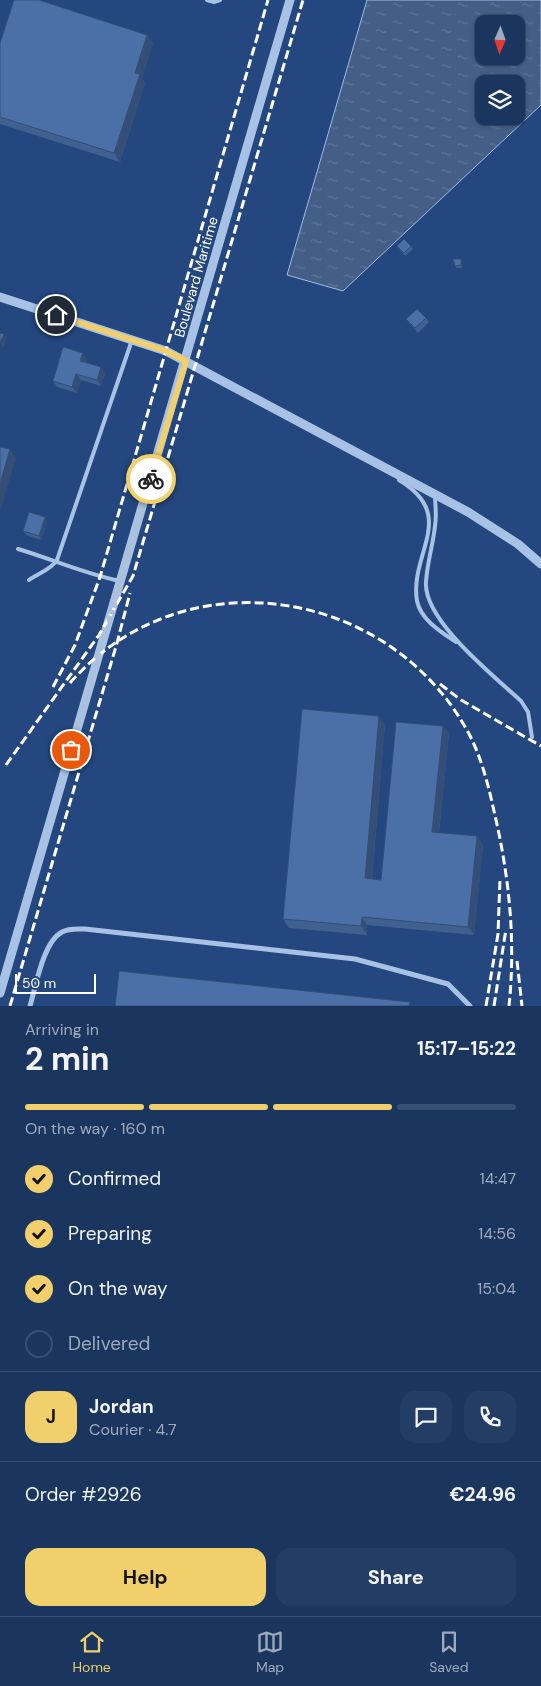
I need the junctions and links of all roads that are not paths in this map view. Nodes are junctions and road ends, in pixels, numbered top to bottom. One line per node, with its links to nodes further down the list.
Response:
1 (207, 0): 2 (lane)
2 (220, 0)
3 (290, 0): 6 (street, Boulevard Maritime)
4 (0, 297): 5 (street)
5 (132, 340): 6 (street); 10 (lane)
6 (186, 361): 7 (street); 13 (street, Boulevard Maritime)
7 (382, 465): 8 (street); 14 (lane)
8 (435, 494): 11 (street); 14 (lane)
9 (18, 548): 10 (lane)
10 (57, 560): 12 (lane); 13 (lane)
11 (541, 564)
12 (29, 580)
13 (120, 581): 16 (street, Boulevard Maritime)
14 (458, 643): 15 (lane)
15 (532, 737)
16 (0, 993)
17 (30, 1006): 18 (street)
18 (470, 1006)

